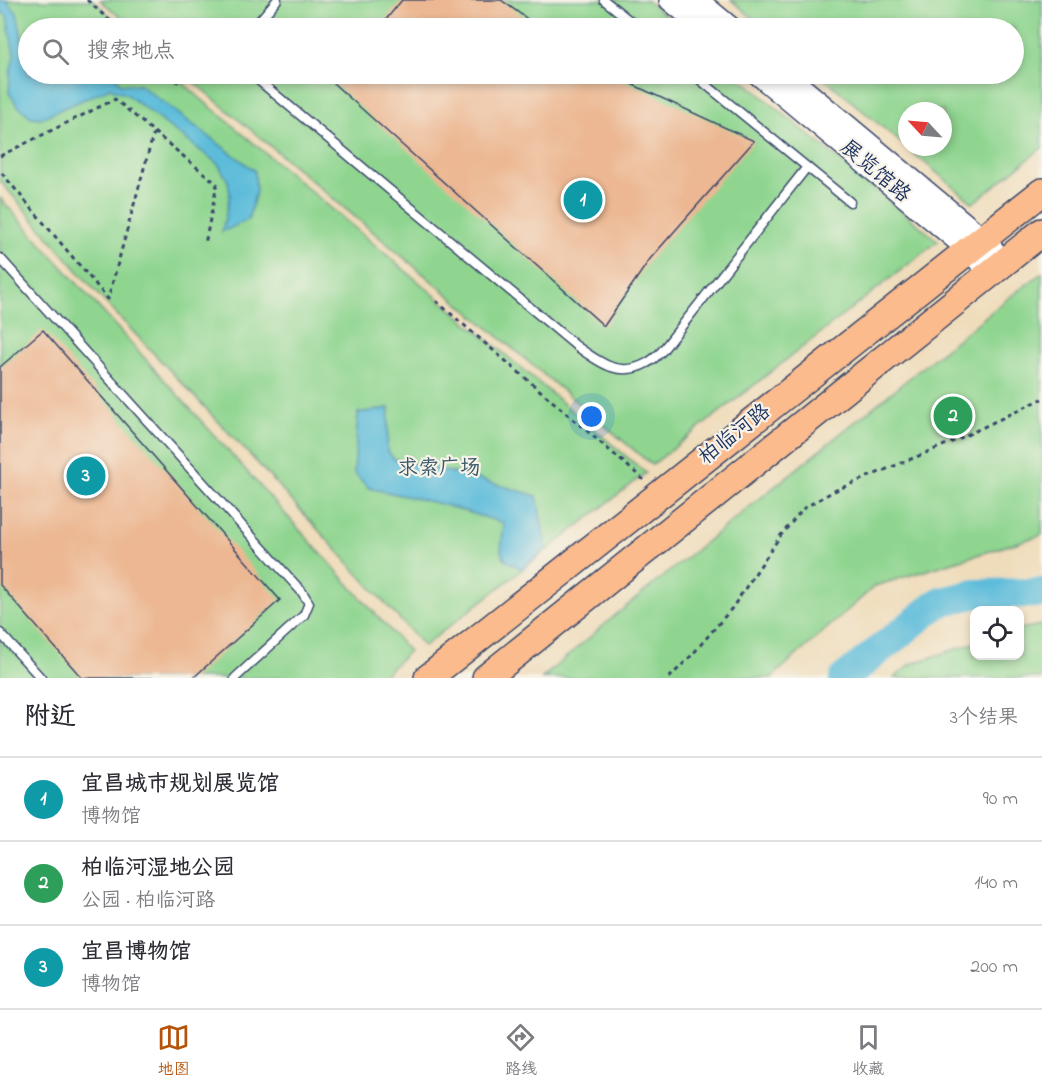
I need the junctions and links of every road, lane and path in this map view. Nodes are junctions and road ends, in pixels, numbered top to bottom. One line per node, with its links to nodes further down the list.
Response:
1 (87, 0): 6 (path)
2 (277, 0): 7 (lane)
3 (604, 0): 8 (lane)
4 (670, 0): 9 (street)
5 (697, 0): 10 (street)
6 (107, 18)
7 (262, 18)
8 (626, 18)
9 (692, 18)
10 (719, 18)
11 (263, 84): 17 (lane)
12 (705, 84): 17 (lane)
13 (771, 84): 23 (street, 展览馆路)
14 (796, 84): 23 (street, 展览馆路)
15 (154, 132): 16 (path); 18 (path); 22 (path)
16 (0, 156)
17 (807, 167): 20 (lane)
18 (0, 171)
19 (1042, 192): 23 (main road, 柏临河路)
20 (850, 202)
21 (1042, 232): 25 (main road, 柏临河路)
22 (205, 243)
23 (976, 245): 25 (street, 展览馆路); 28 (main road, 柏临河路)
24 (0, 258): 32 (lane)
25 (997, 267): 30 (main road, 柏临河路)
26 (436, 301): 28 (path)
27 (1042, 399): 34 (path)
28 (652, 501): 33 (main road, 柏临河路)
29 (0, 633): 31 (lane)
30 (493, 673)
31 (41, 678)
32 (235, 678)
33 (428, 678)
34 (669, 678)

